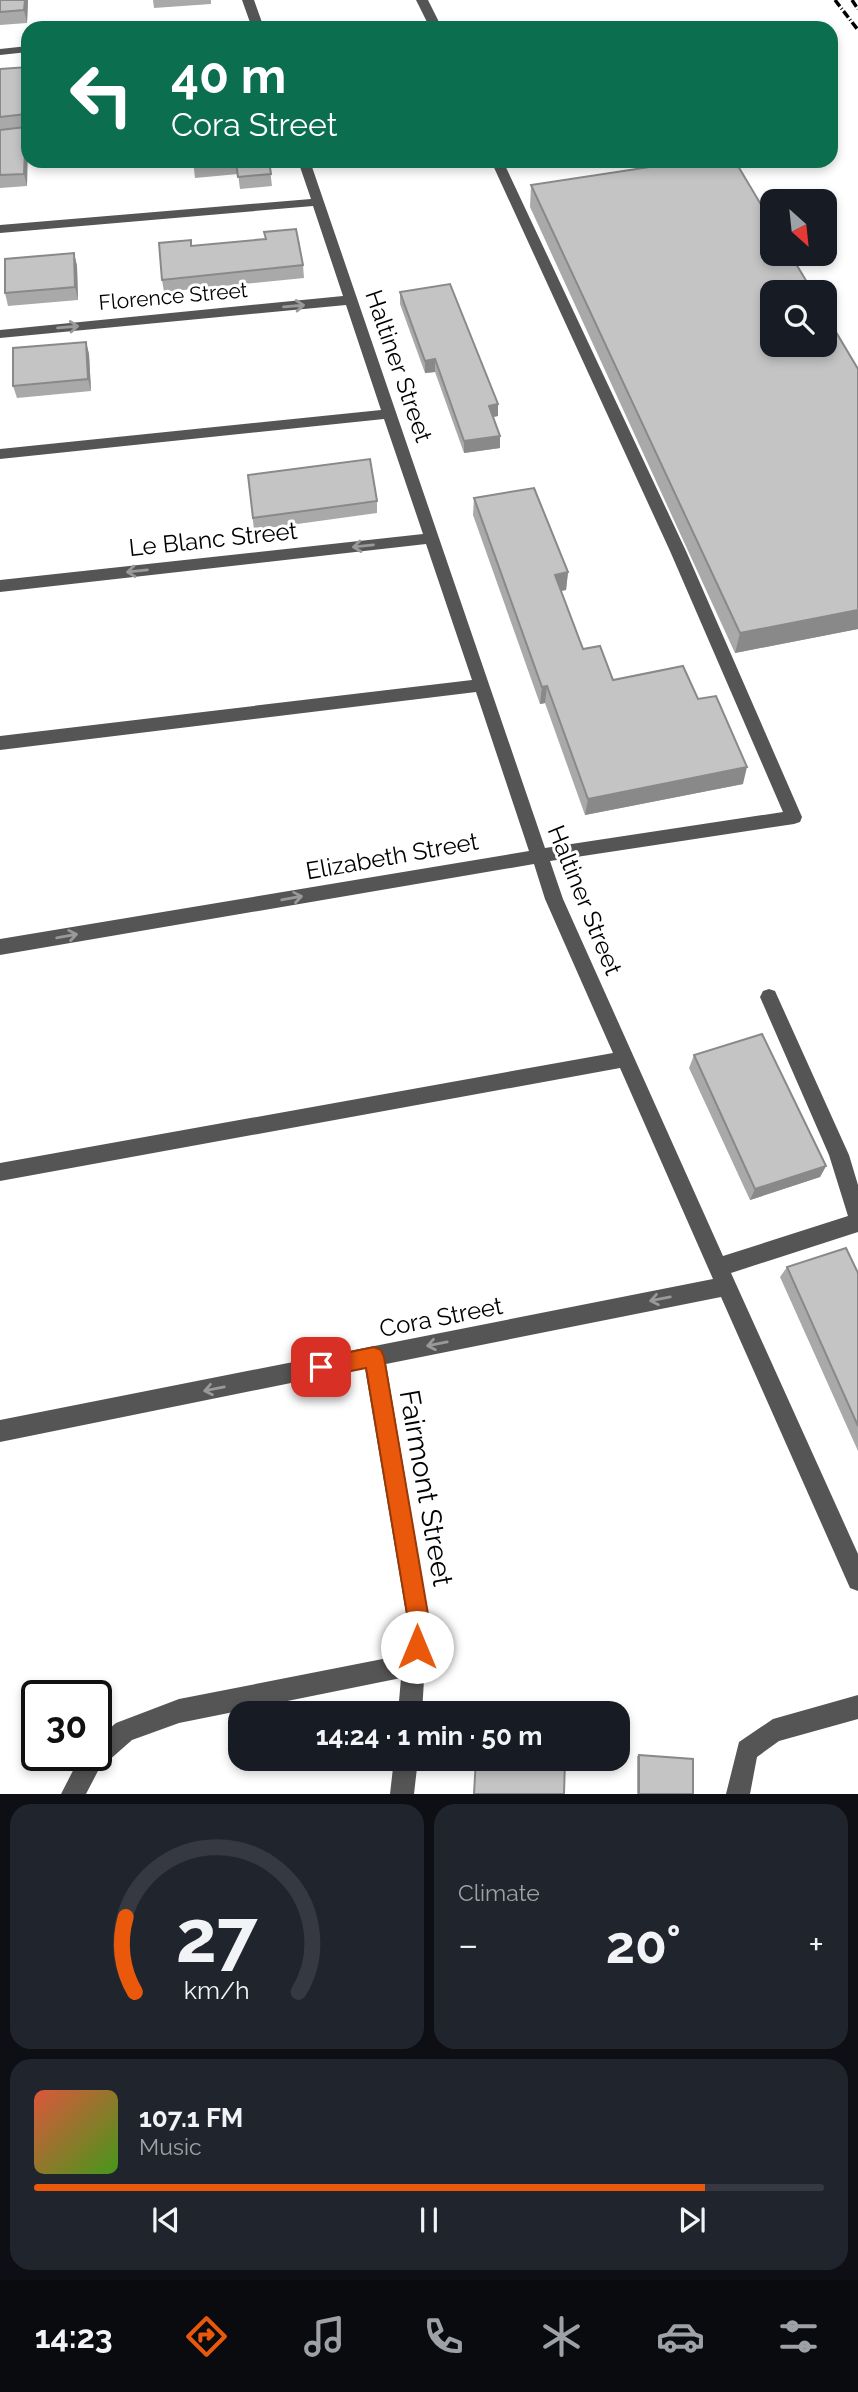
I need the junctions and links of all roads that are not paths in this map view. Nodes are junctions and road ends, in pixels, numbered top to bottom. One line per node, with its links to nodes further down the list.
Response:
1 (248, 0): 3 (street)
2 (422, 0): 4 (street)
3 (256, 21)
4 (432, 21)
5 (21, 50): 6 (street)
6 (0, 52)
7 (306, 168): 9 (street, Haltiner Street)
8 (500, 168): 19 (street, Elizabeth Street)
9 (320, 209): 10 (street); 11 (street, Haltiner Street)
10 (0, 229)
11 (350, 300): 12 (street, Florence Street, one-way to 11); 13 (street, Haltiner Street)
12 (0, 334)
13 (389, 414): 14 (street); 15 (street, Haltiner Street)
14 (0, 454)
15 (431, 538): 16 (street, Le Blanc Street, one-way to 16); 17 (street, Haltiner Street)
16 (0, 586)
17 (481, 685): 18 (street); 19 (street, Haltiner Street)
18 (0, 743)
19 (539, 856): 20 (street, Elizabeth Street, one-way to 19); 22 (street, Haltiner Street)
20 (0, 947)
21 (769, 998): 24 (street)
22 (625, 1059): 23 (street); 26 (street, Haltiner Street)
23 (0, 1172)
24 (858, 1216)
25 (858, 1222): 26 (street, Cora Street)
26 (723, 1277): 27 (street, Cora Street, one-way to 27); 29 (street, Haltiner Street)
27 (374, 1357): 28 (street, Cora Street, one-way to 28); 30 (street, Fairmont Street)
28 (0, 1431)
29 (858, 1580)
30 (415, 1664): 31 (street, Fairmont Street); 34 (street)
31 (411, 1701)
32 (858, 1707): 36 (street)
33 (405, 1771): 35 (street)
34 (73, 1794)
35 (402, 1794)
36 (737, 1794)

